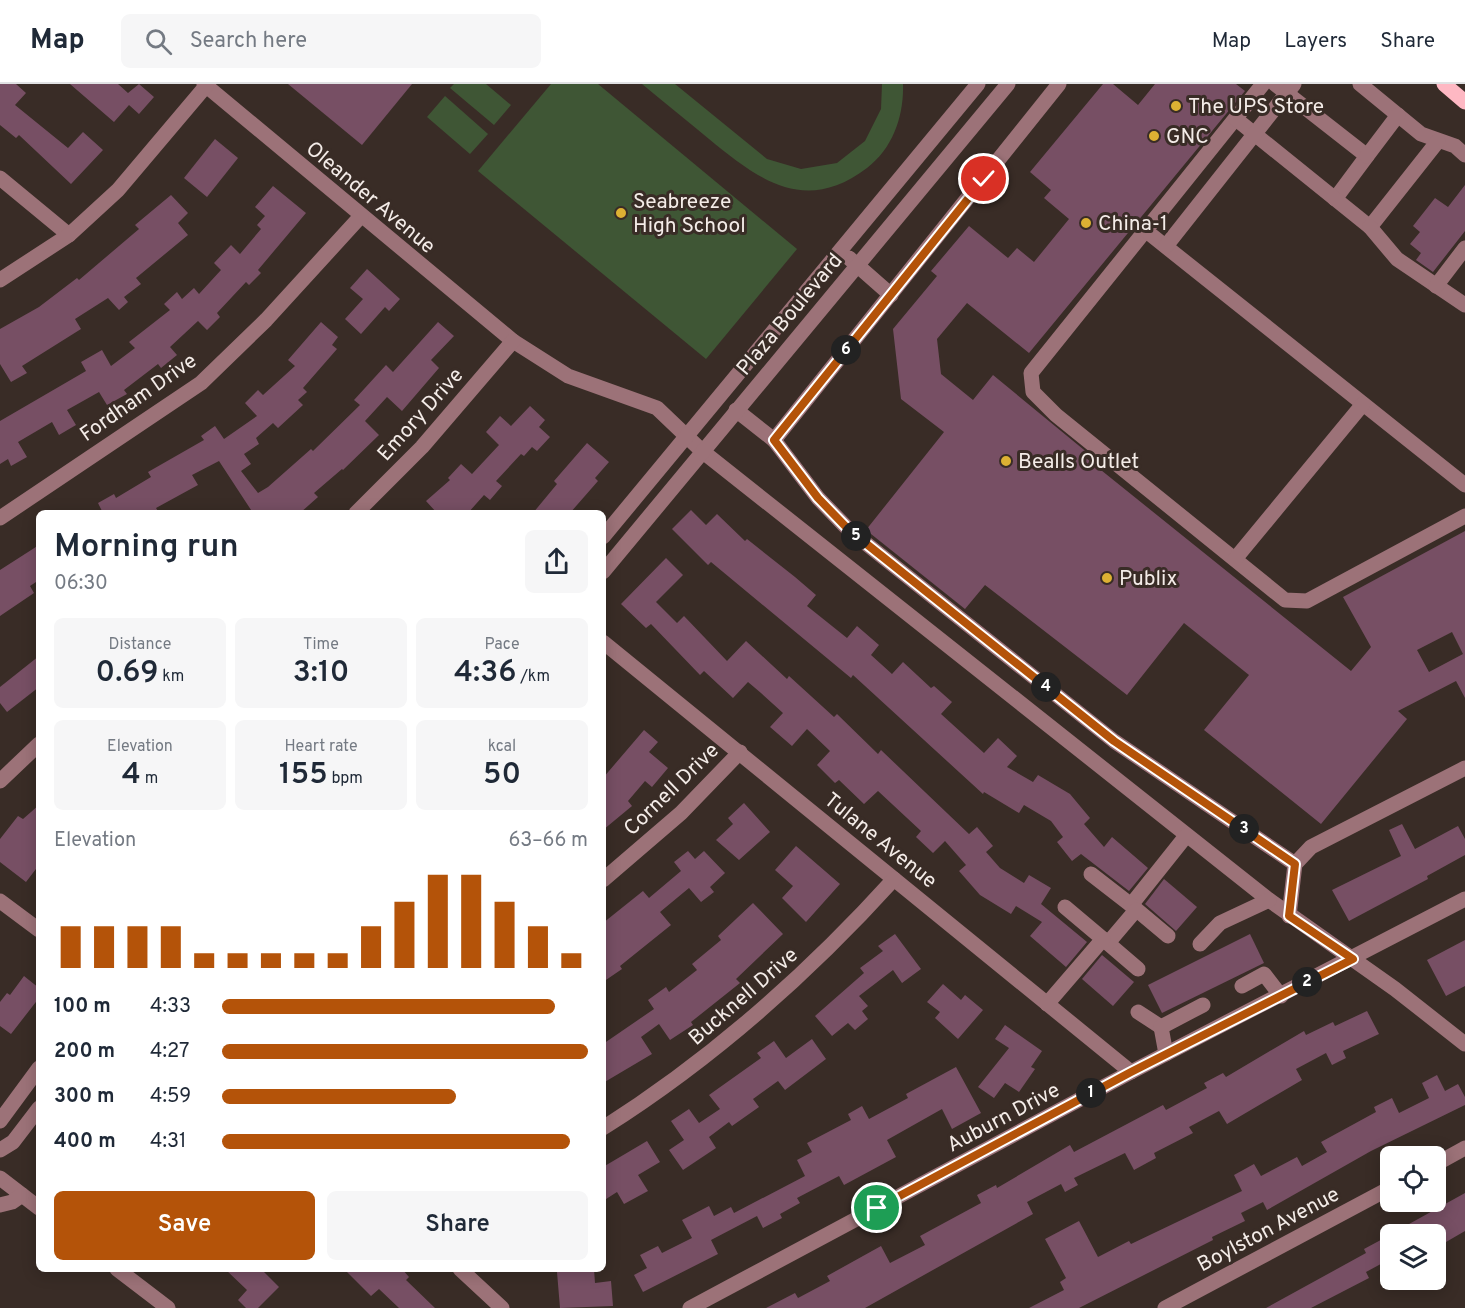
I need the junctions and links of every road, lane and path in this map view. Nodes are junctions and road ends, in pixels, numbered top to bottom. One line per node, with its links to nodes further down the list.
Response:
1 (978, 84): 28 (street, Plaza Boulevard)
2 (1008, 84): 29 (street, Plaza Boulevard)
3 (1059, 84): 32 (street)
4 (1263, 84): 11 (street)
5 (1360, 84): 10 (street)
6 (1444, 84): 9 (main road)
7 (205, 85): 22 (street, Oleander Avenue); 25 (street)
8 (1286, 87): 12 (street); 16 (street)
9 (1465, 102)
10 (1398, 115): 13 (street); 16 (street)
11 (1236, 119): 12 (street); 14 (street)
12 (1255, 134): 17 (street); 20 (street)
13 (1438, 141): 15 (street); 23 (street)
14 (1207, 154): 17 (street); 19 (street)
15 (1465, 155)
16 (1367, 156): 20 (street)
17 (1226, 170): 21 (street)
18 (0, 178): 25 (street)
19 (1174, 195): 21 (street); 24 (street)
20 (1335, 199): 23 (street)
21 (1193, 211): 26 (street)
22 (361, 216): 34 (street, Oleander Avenue); 43 (street, Fordham Drive)
23 (1370, 227): 31 (street)
24 (1145, 231): 26 (street); 45 (street)
25 (69, 235): 30 (street)
26 (1166, 246): 35 (street)
27 (1465, 248): 31 (street)
28 (840, 250): 29 (street); 37 (street, Plaza Boulevard)
29 (858, 264): 32 (street); 36 (street, Plaza Boulevard)
30 (0, 280)
31 (1436, 285): 33 (street)
32 (891, 295): 38 (street)
33 (1465, 305)
34 (513, 341): 37 (street, Oleander Avenue); 41 (street, Emory Drive)
35 (1363, 404): 40 (street); 45 (street)
36 (736, 410): 38 (street); 39 (street, Plaza Boulevard)
37 (686, 434): 39 (street, Oleander Avenue); 44 (street, Plaza Boulevard)
38 (774, 440): 53 (street)
39 (702, 451): 46 (street, Plaza Boulevard); 52 (street, Oleander Avenue)
40 (1465, 484)
41 (359, 510)
42 (1465, 516): 45 (street)
43 (0, 518)
44 (606, 533)
45 (1235, 559)
46 (606, 568)
47 (606, 644): 49 (street, Tulane Avenue)
48 (36, 747): 51 (street)
49 (740, 752): 55 (street, Cornell Drive); 56 (street, Tulane Avenue)
50 (1465, 768): 53 (street)
51 (0, 781)
52 (1186, 836): 58 (street, Oleander Avenue); 61 (street)
53 (1295, 864): 62 (street)
54 (1091, 874): 61 (street)
55 (606, 877)
56 (894, 879): 71 (street, Tulane Avenue); 81 (street, Bucknell Drive)
57 (1465, 899): 67 (street, Auburn Drive)
58 (1269, 900): 62 (street, Oleander Avenue); 66 (street)
59 (0, 901): 63 (street)
60 (1065, 907): 65 (street)
61 (1133, 908): 64 (street); 65 (street)
62 (1289, 916): 67 (street, Oleander Avenue)
63 (36, 928)
64 (1168, 936)
65 (1105, 941): 68 (street); 71 (street)
66 (1200, 944)
67 (1353, 959): 70 (street, Auburn Drive); 75 (street, Oleander Avenue)
68 (1138, 969)
69 (1242, 986): 70 (street)
70 (1281, 996): 76 (street, Auburn Drive)
71 (1047, 1004): 78 (street, Tulane Avenue)
72 (1203, 1005): 74 (street)
73 (1138, 1012): 74 (street)
74 (1161, 1027): 76 (street)
75 (1465, 1044)
76 (1166, 1054): 78 (street, Auburn Drive)
77 (36, 1072): 80 (street)
78 (1131, 1072): 94 (street, Auburn Drive)
79 (36, 1112): 83 (street)
80 (0, 1120)
81 (606, 1126)
82 (1465, 1148): 84 (street)
83 (0, 1150)
84 (1446, 1158)
85 (0, 1178): 87 (street)
86 (1380, 1193): 95 (street, Boylston Avenue)
87 (22, 1195): 88 (street); 89 (street)
88 (0, 1205)
89 (36, 1206)
90 (121, 1272): 92 (street)
91 (463, 1272): 93 (street)
92 (168, 1308)
93 (502, 1308)
94 (690, 1308)
95 (1165, 1308)

